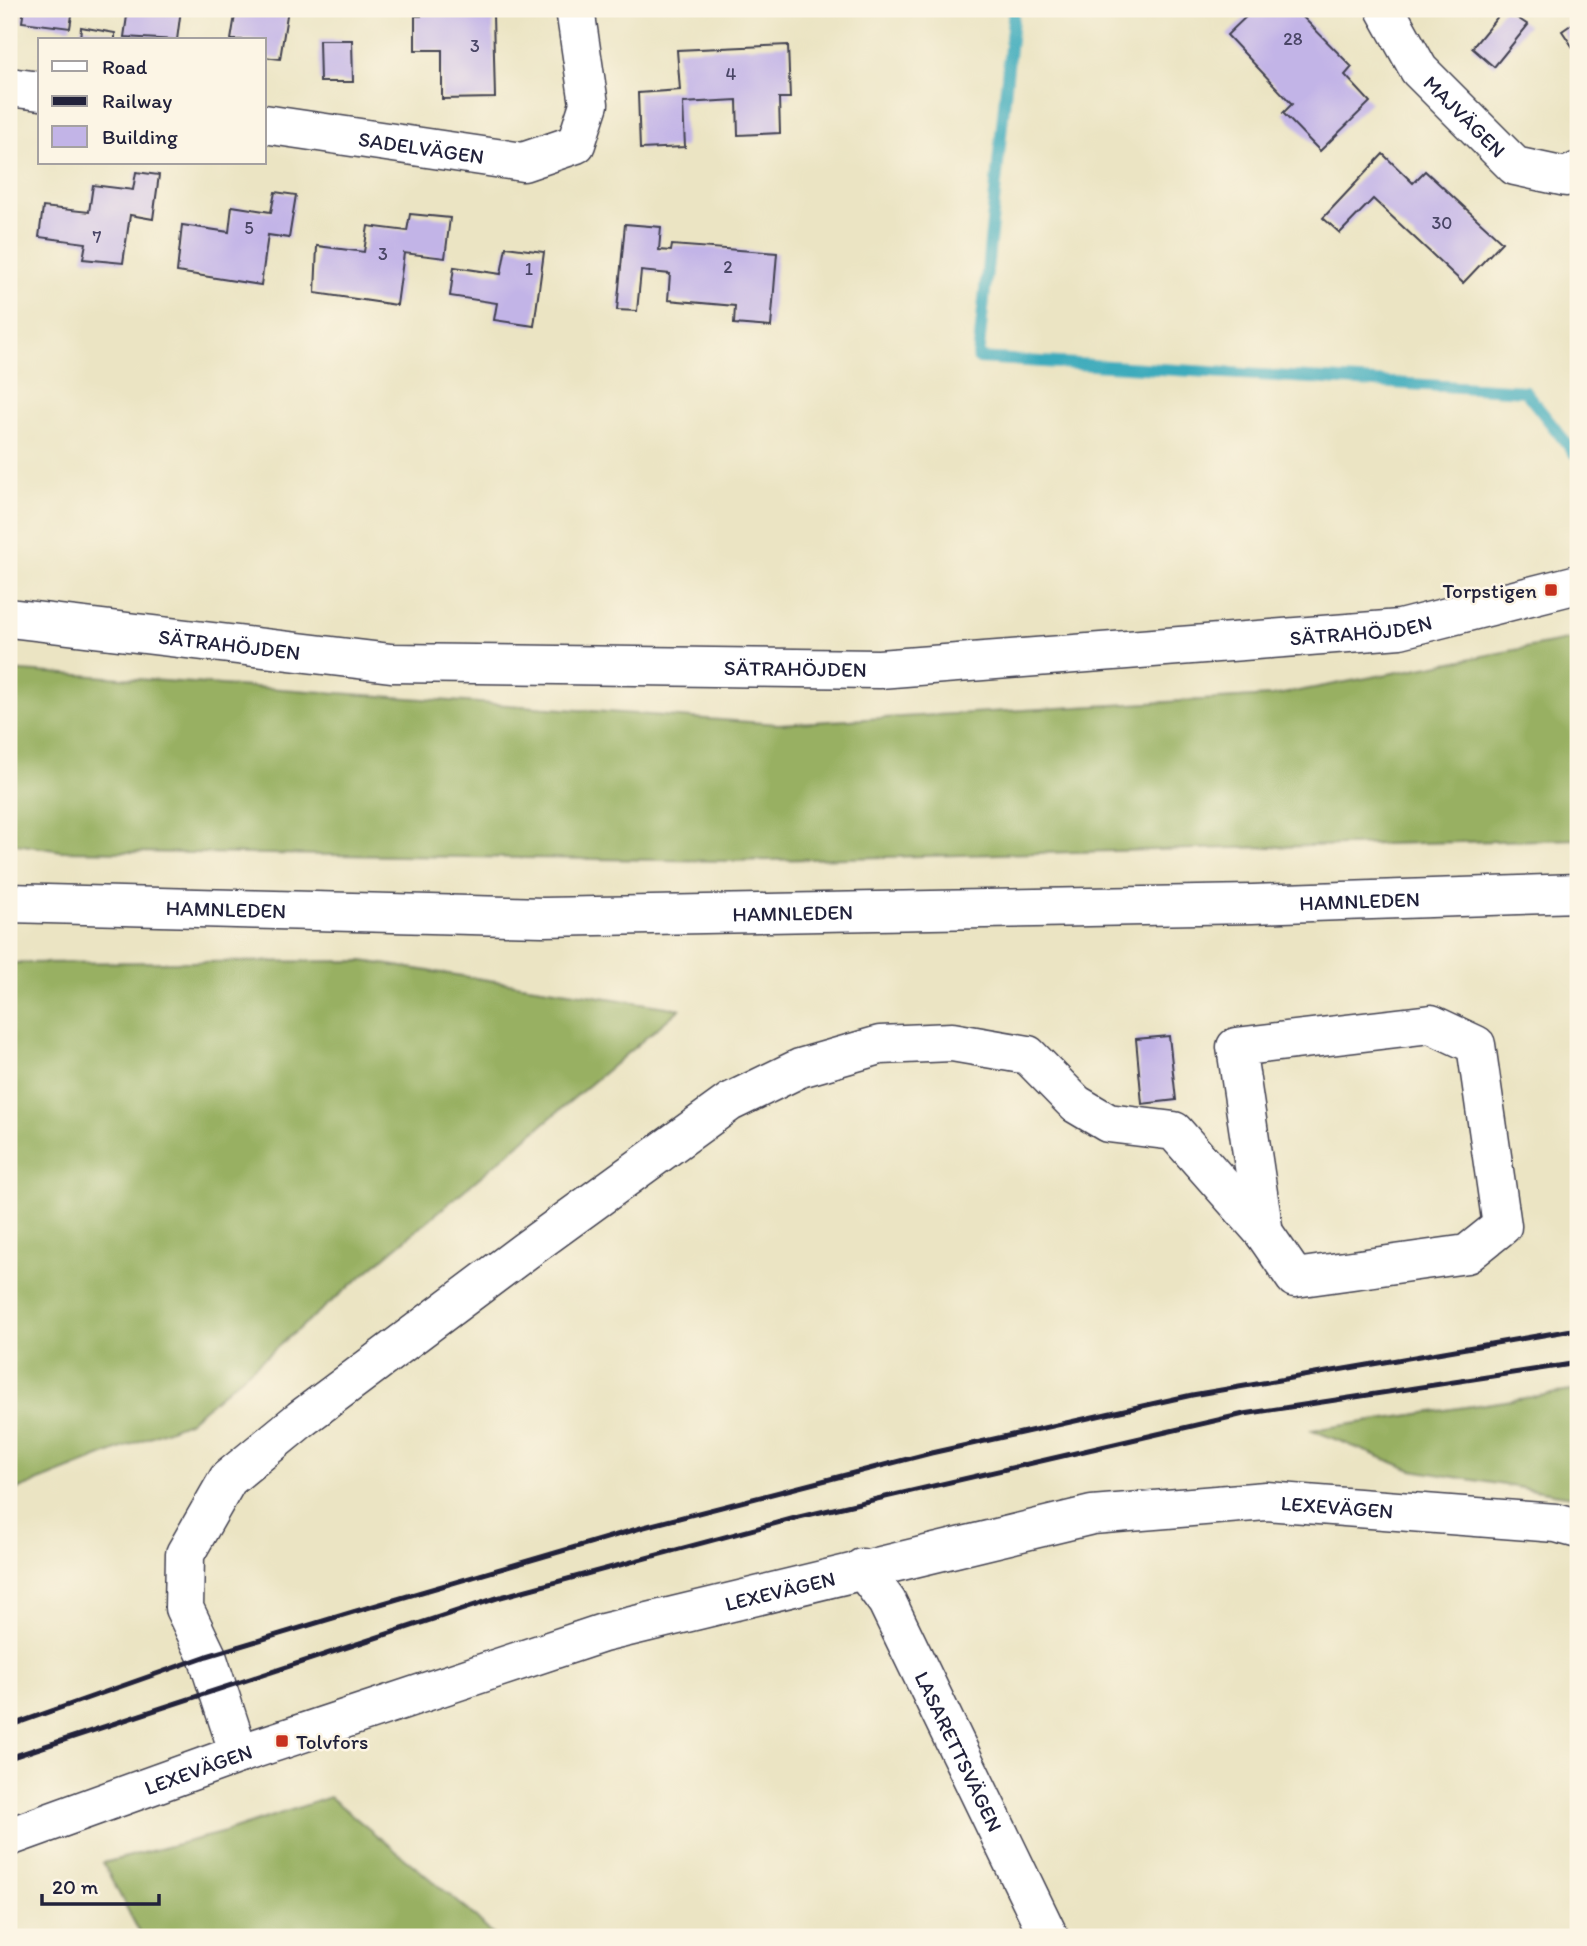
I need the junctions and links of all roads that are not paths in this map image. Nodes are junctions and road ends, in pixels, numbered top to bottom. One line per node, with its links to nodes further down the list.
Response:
1 (575, 9): 5 (street, SADELVÄGEN)
2 (1385, 9): 6 (street, MAJVÄGEN)
3 (9, 87): 4 (street)
4 (38, 91)
5 (266, 124)
6 (1578, 171)
7 (1578, 584): 8 (street, SÄTRAHÖJDEN)
8 (9, 618)
9 (1578, 893): 10 (street, HAMNLEDEN)
10 (9, 903)
11 (1264, 1233): 11 (street); 14 (street)
12 (1578, 1529): 13 (street, LEXEVÄGEN)
13 (862, 1568): 14 (street, LEXEVÄGEN); 16 (street, LASARETTSVÄGEN)
14 (239, 1754): 15 (street, LEXEVÄGEN)
15 (9, 1837)
16 (1049, 1937)

